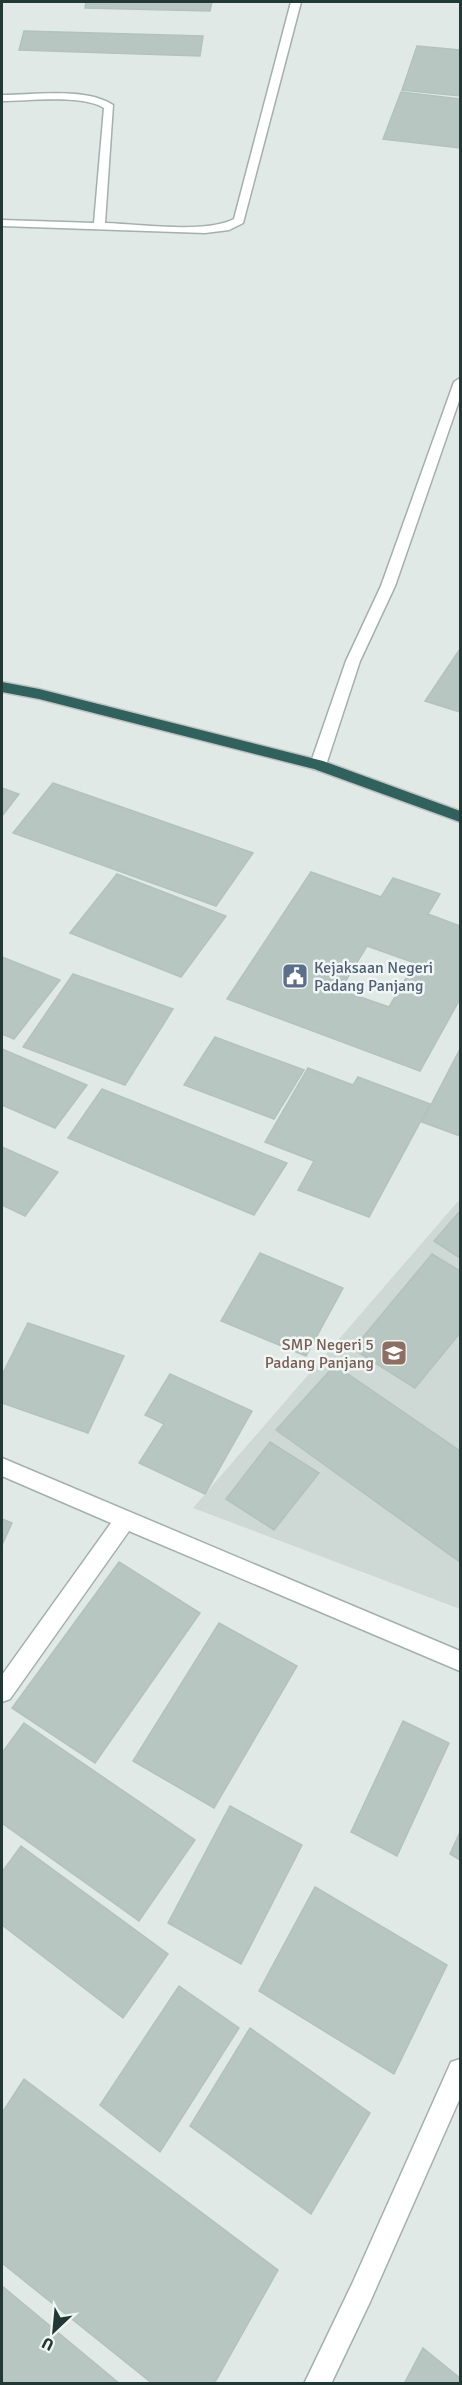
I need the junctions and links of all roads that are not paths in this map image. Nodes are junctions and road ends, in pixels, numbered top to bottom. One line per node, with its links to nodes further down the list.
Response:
1 (296, 2): 4 (street)
2 (2, 98): 4 (street)
3 (2, 223): 4 (street)
4 (99, 226)
5 (460, 382): 7 (street)
6 (2, 687): 7 (highway)
7 (318, 765): 8 (highway)
8 (460, 817)
9 (2, 1467): 10 (street)
10 (124, 1520): 11 (street); 12 (street)
11 (460, 1661)
12 (2, 1692)
13 (460, 2071): 14 (street)
14 (317, 2384)

